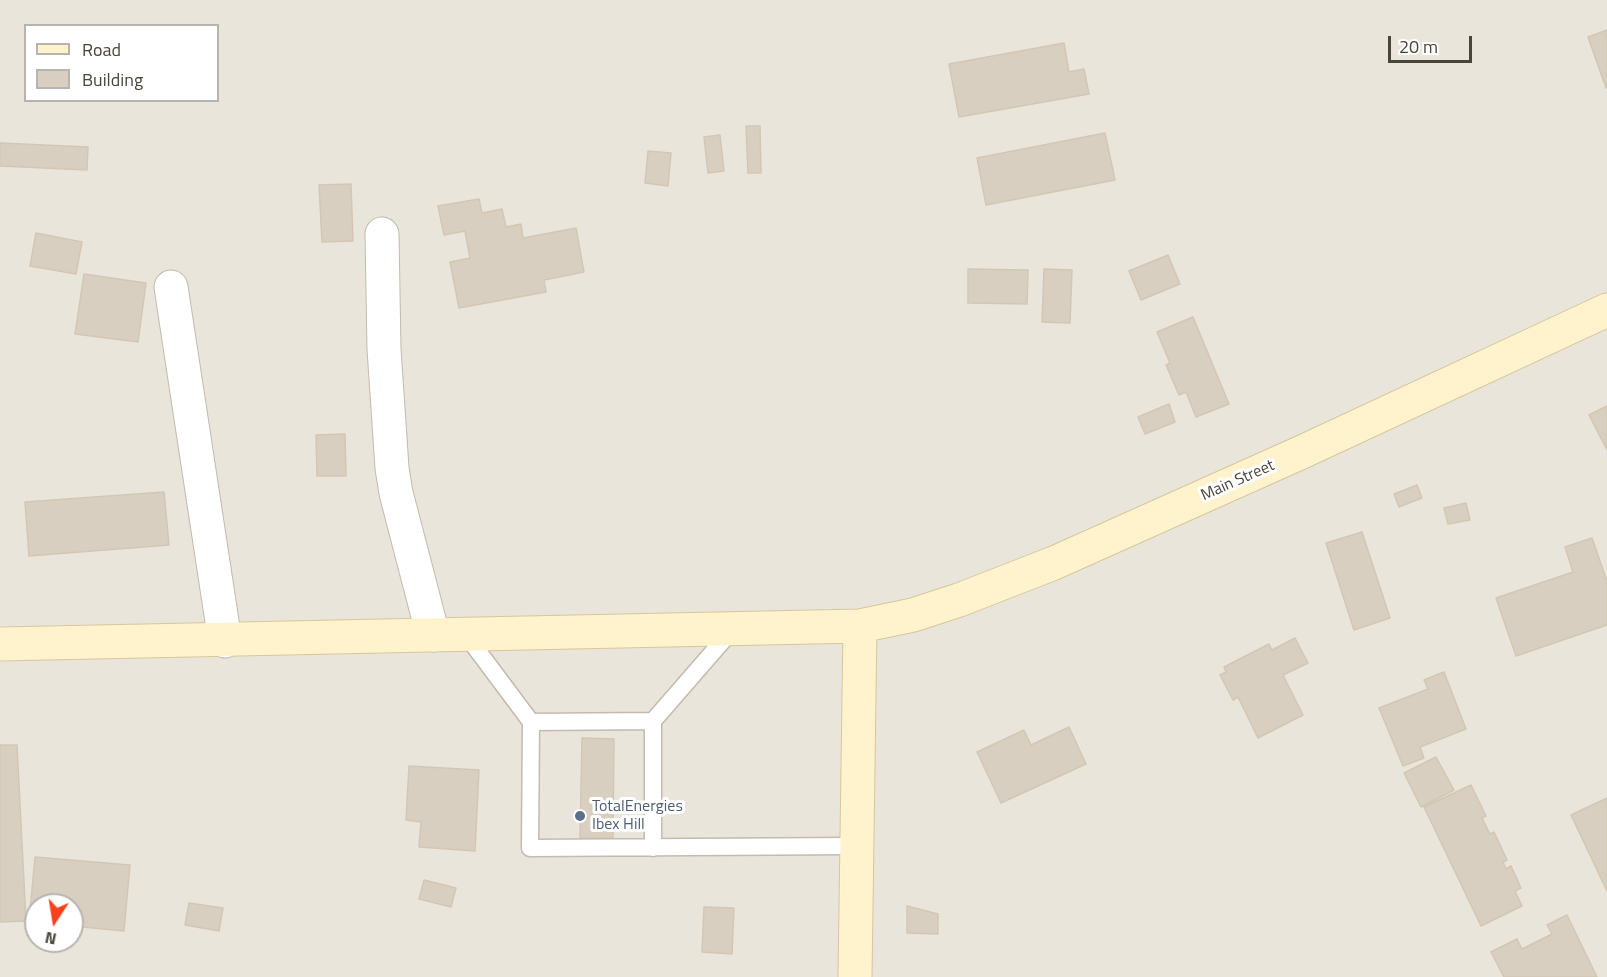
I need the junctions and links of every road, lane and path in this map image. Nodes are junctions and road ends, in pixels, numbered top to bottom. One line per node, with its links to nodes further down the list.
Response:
1 (382, 234): 7 (street)
2 (171, 287): 8 (street)
3 (1607, 310): 4 (main road, Main Street)
4 (860, 626): 5 (main road, Main Street); 12 (main road)
5 (733, 629): 6 (main road, Main Street); 11 (lane)
6 (466, 635): 7 (main road, Main Street); 10 (lane)
7 (433, 636): 8 (main road, Main Street)
8 (225, 640): 9 (main road, Main Street)
9 (0, 644)
10 (531, 722): 11 (lane); 13 (lane)
11 (653, 722): 13 (lane)
12 (856, 846): 13 (lane); 14 (main road)
13 (653, 848)
14 (855, 977)

